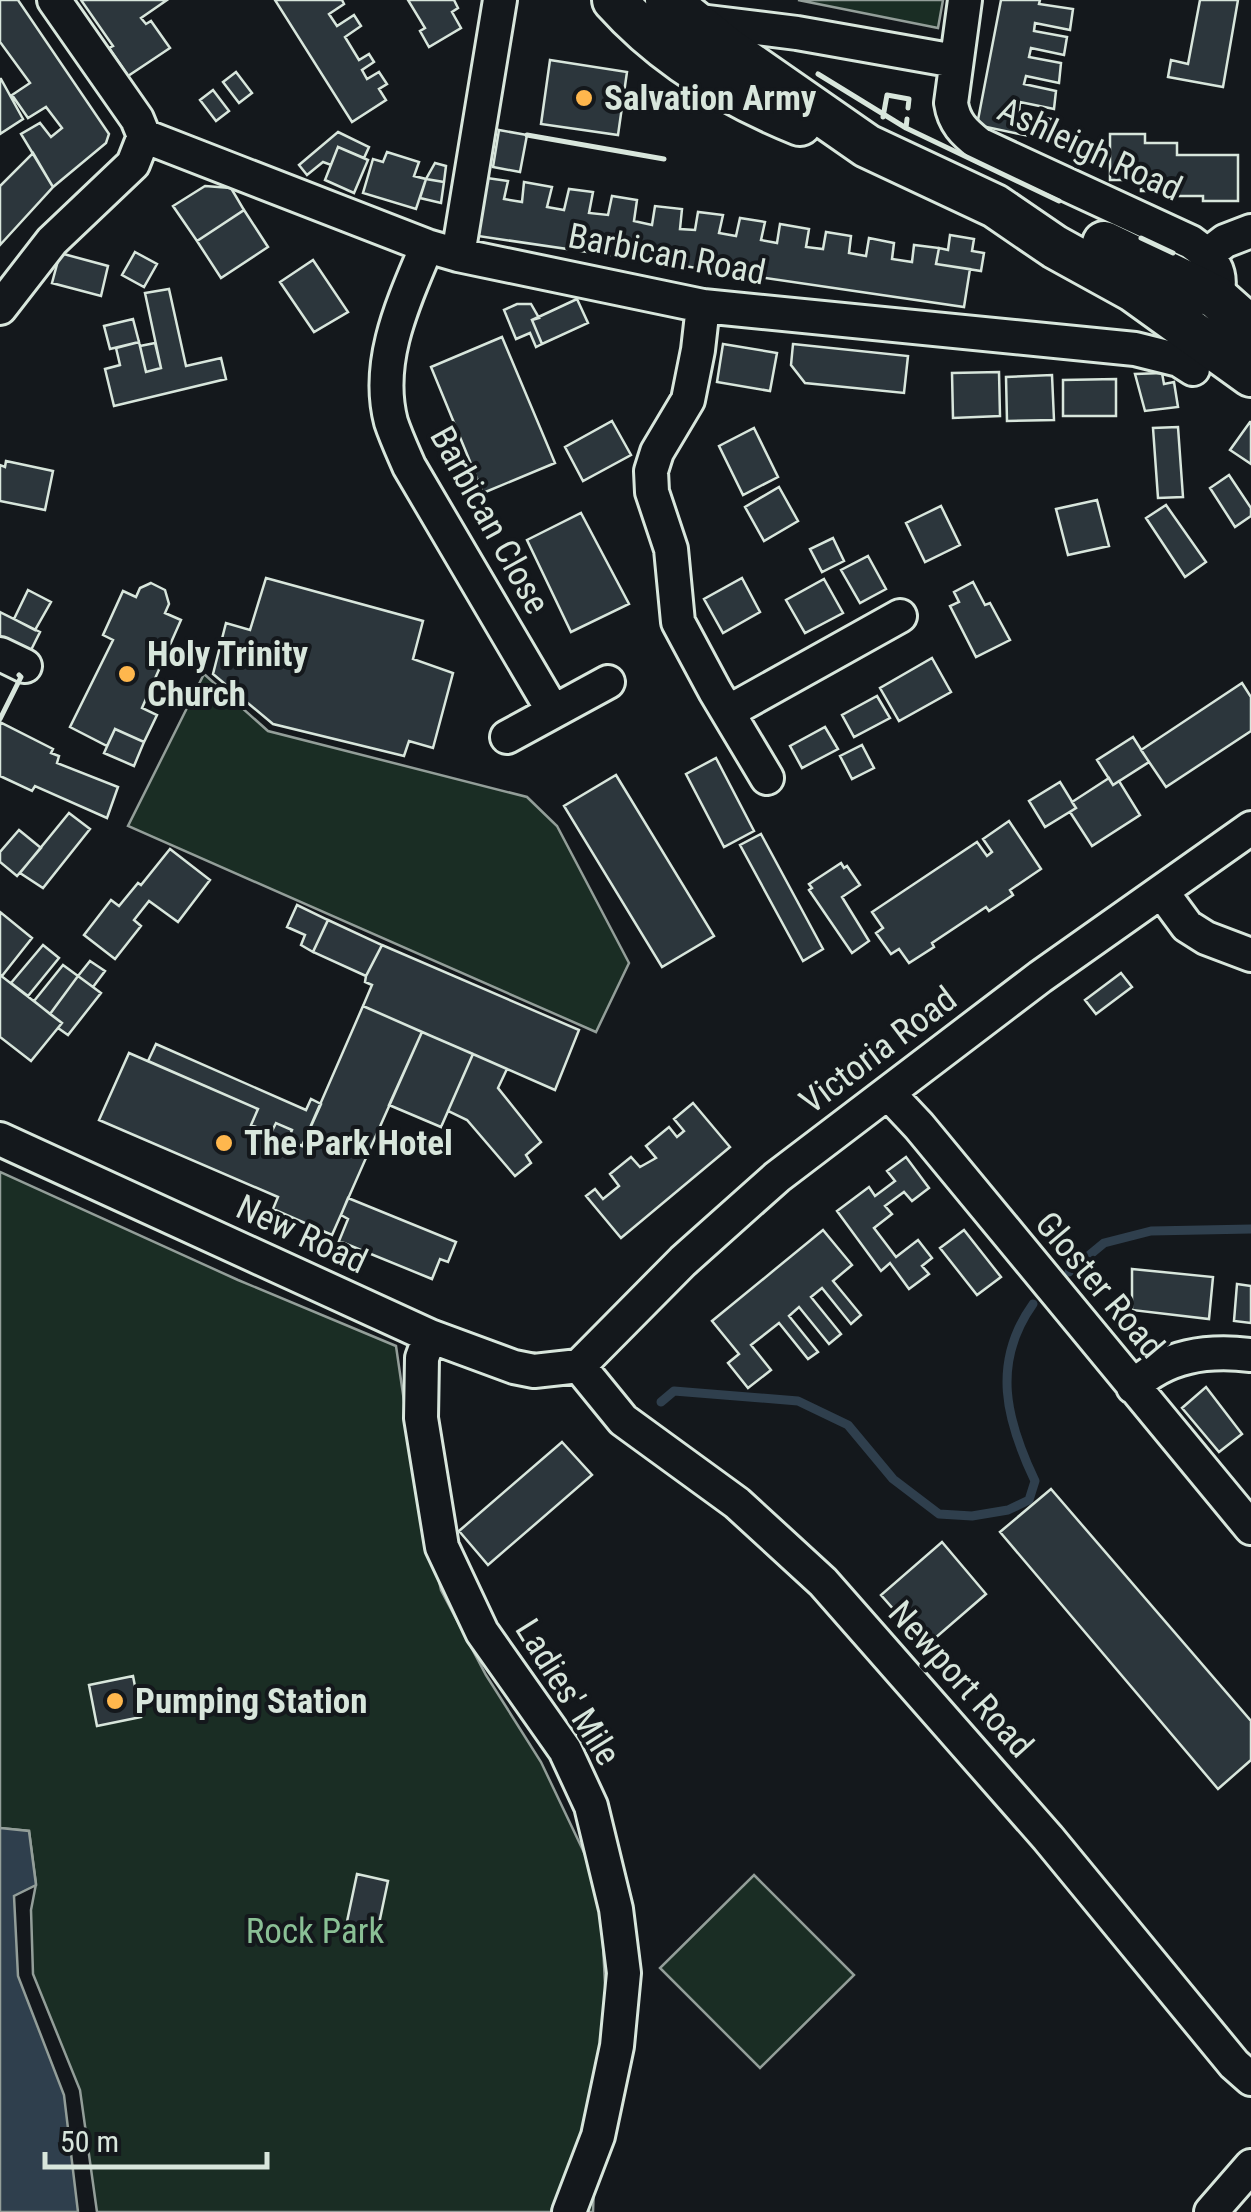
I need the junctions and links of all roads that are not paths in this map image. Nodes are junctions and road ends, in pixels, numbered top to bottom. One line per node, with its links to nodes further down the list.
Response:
1 (54, 0): 7 (street)
2 (500, 0): 11 (street, Barbican Close)
3 (614, 0): 8 (main road)
4 (965, 0): 6 (street, Ashleigh Road)
5 (679, 10): 6 (street); 8 (main road)
6 (956, 61): 12 (street, Ashleigh Road)
7 (144, 136): 11 (street, Barbican Road); 15 (street)
8 (867, 146): 9 (main road)
9 (995, 206): 13 (main road); 18 (main road)
10 (1251, 232): 12 (street)
11 (443, 250): 14 (street, Barbican Road); 21 (street, Barbican Close)
12 (1208, 254): 13 (street)
13 (1216, 297): 16 (main road)
14 (703, 306): 17 (street, Barbican Road); 22 (street)
15 (0, 308)
16 (1251, 328)
17 (1193, 369)
18 (1251, 375)
19 (900, 616): 22 (street)
20 (608, 682): 21 (street)
21 (553, 711): 23 (street)
22 (728, 712): 24 (street)
23 (506, 737)
24 (767, 778)
25 (1251, 828): 26 (street, Victoria Road)
26 (1162, 892): 27 (street); 28 (street, Victoria Road)
27 (1251, 954)
28 (888, 1093): 32 (street, Victoria Road); 33 (street, Gloster Road)
29 (0, 1140): 30 (street, New Road)
30 (430, 1336): 32 (street, New Road); 37 (street, Ladies' Mile)
31 (1251, 1355): 33 (street)
32 (579, 1366): 35 (street, Newport Road)
33 (1133, 1387): 34 (street, Gloster Road)
34 (1251, 1528)
35 (1251, 2079)
36 (1251, 2166): 38 (street)
37 (569, 2212)
38 (1211, 2212)

